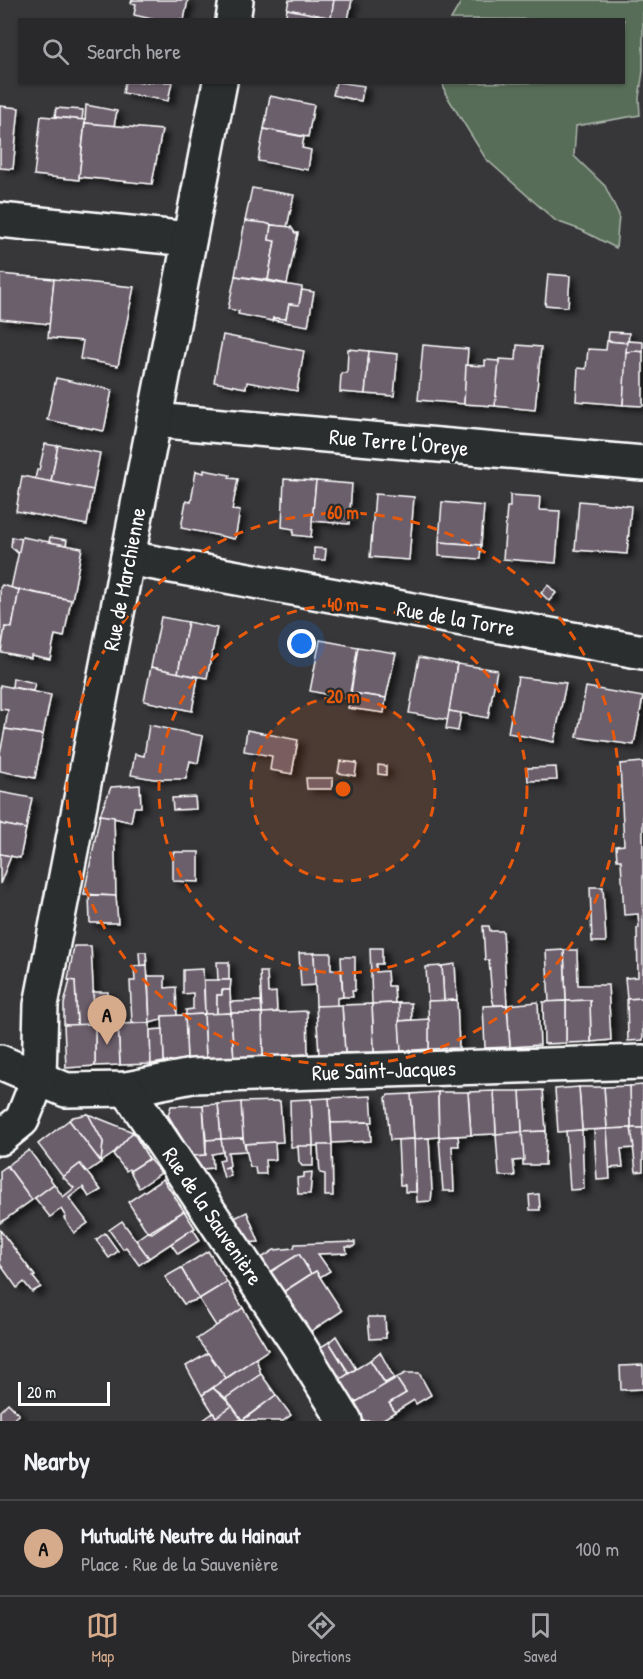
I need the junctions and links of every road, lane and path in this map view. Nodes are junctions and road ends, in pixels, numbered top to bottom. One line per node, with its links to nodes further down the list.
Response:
1 (236, 0): 2 (street)
2 (232, 18)
3 (220, 84): 5 (street, Rue de Marchienne)
4 (0, 220): 5 (street)
5 (189, 239): 6 (street, Rue de Marchienne)
6 (154, 420): 7 (street, Rue Terre l'Oreye); 8 (street, Rue de Marchienne)
7 (643, 463)
8 (128, 558): 9 (street, Rue de la Torre); 12 (street, Rue de Marchienne)
9 (643, 652)
10 (0, 1062): 12 (street)
11 (643, 1062): 13 (street, Rue Saint-Jacques)
12 (39, 1077): 13 (street); 14 (street, Rue de Marchienne)
13 (127, 1089): 15 (street, Rue de la Sauvenière)
14 (0, 1138)
15 (345, 1421)

